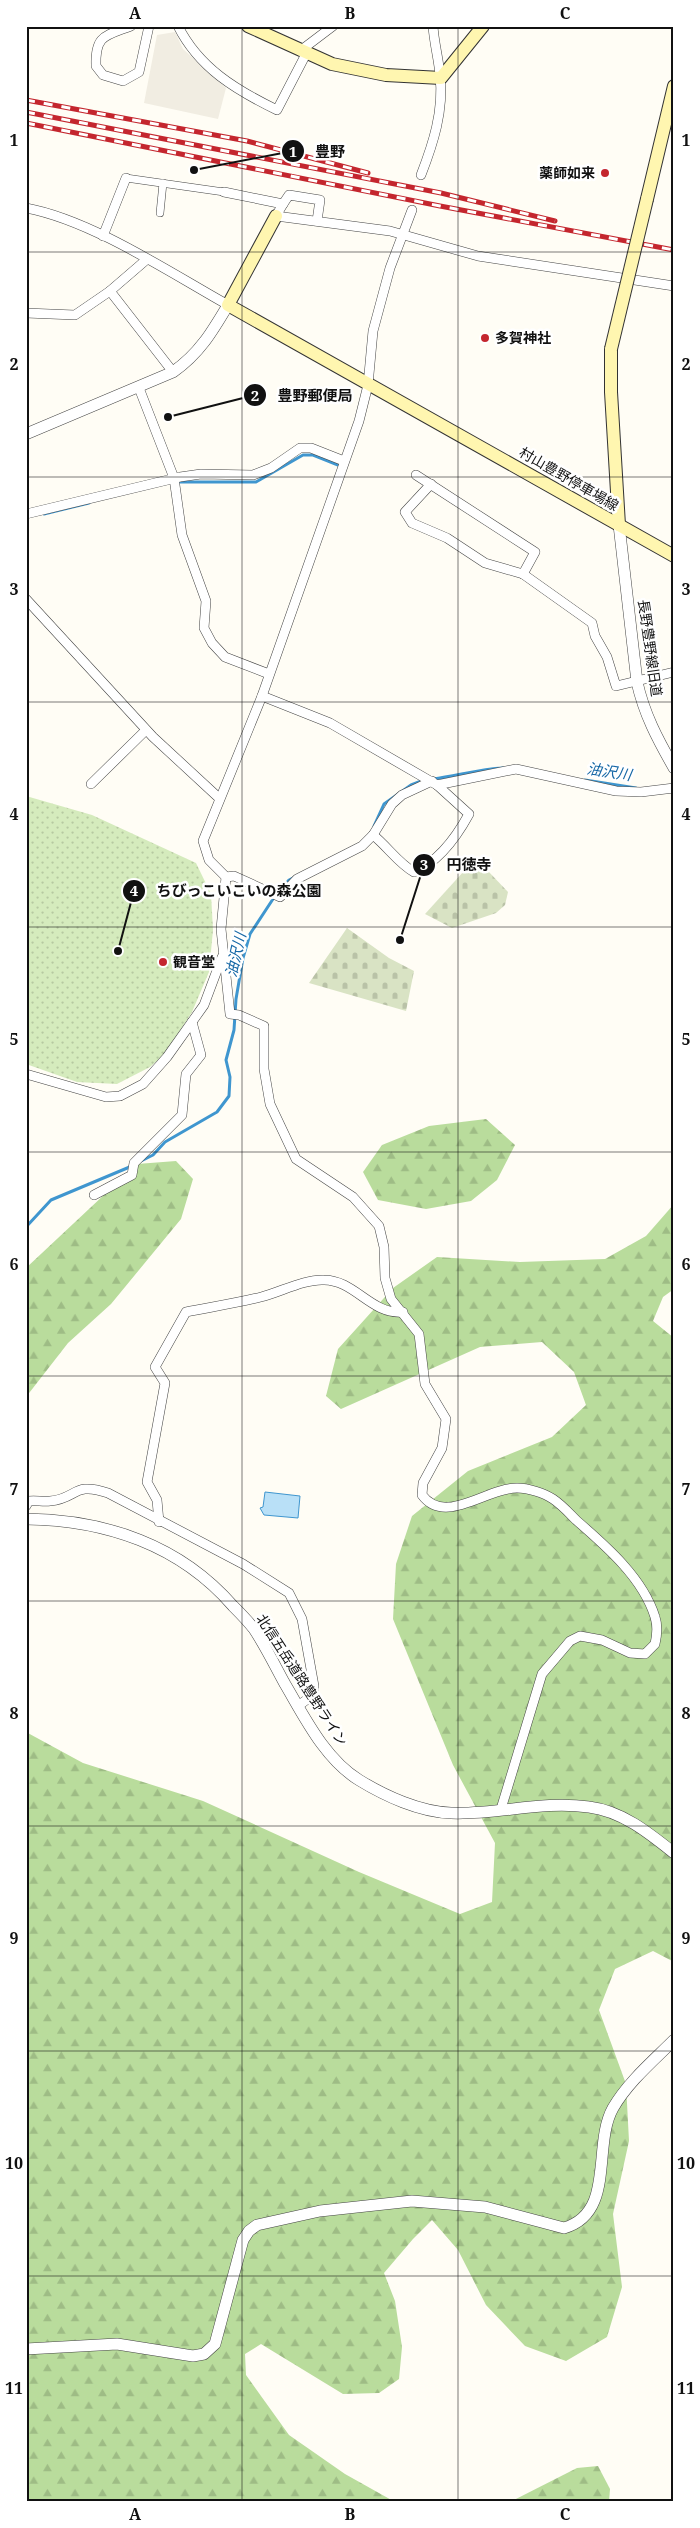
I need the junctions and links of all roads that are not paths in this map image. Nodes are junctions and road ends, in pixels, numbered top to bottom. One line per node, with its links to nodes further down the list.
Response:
1 (131, 26): 2 (street)
2 (149, 26)
3 (178, 26): 8 (street)
4 (248, 26): 8 (main road)
5 (333, 26): 8 (street)
6 (433, 26): 9 (street)
7 (483, 26): 9 (main road)
8 (303, 52): 9 (main road)
9 (441, 78): 11 (street)
10 (674, 86): 37 (main road, 村山豊野停車場線, bridge)
11 (421, 175)
12 (126, 178): 13 (street); 22 (street)
13 (163, 183): 14 (street); 18 (street)
14 (224, 192): 15 (street)
15 (283, 204): 19 (street); 20 (street)
16 (26, 208): 22 (street)
17 (412, 210): 21 (street)
18 (160, 213)
19 (276, 216): 20 (street); 26 (main road)
20 (317, 221): 21 (street)
21 (402, 234): 24 (street); 29 (street)
22 (103, 236): 23 (street)
23 (146, 260): 25 (street); 26 (street)
24 (674, 286)
25 (110, 291): 27 (street); 28 (street)
26 (228, 305): 28 (street); 29 (main road, 村山豊野停車場線)
27 (26, 314)
28 (173, 372): 30 (street)
29 (368, 385): 32 (street); 37 (main road, 村山豊野停車場線)
30 (139, 388): 31 (street); 34 (street)
31 (27, 433)
32 (344, 461): 34 (street); 42 (street)
33 (416, 475): 35 (street)
34 (174, 478): 36 (street); 42 (street)
35 (431, 484): 39 (street); 39 (street)
36 (26, 514)
37 (619, 526): 38 (main road); 43 (street, 長野豊野線旧道)
38 (674, 556)
39 (523, 574): 43 (street)
40 (26, 600): 45 (street)
41 (674, 672): 43 (street)
42 (269, 674): 44 (street)
43 (637, 682): 46 (street, 長野豊野線旧道)
44 (262, 696): 47 (street); 50 (street)
45 (146, 730): 48 (street); 50 (street)
46 (674, 768)
47 (432, 781): 49 (street); 51 (street); 51 (street)
48 (91, 784)
49 (674, 788)
50 (219, 798): 52 (street)
51 (373, 836): 52 (street)
52 (226, 877): 53 (street)
53 (222, 956): 54 (street); 57 (street)
54 (192, 1022): 55 (street); 56 (street)
55 (26, 1074)
56 (94, 1195)
57 (403, 1312): 60 (street); 62 (street)
58 (26, 1506): 60 (street)
59 (26, 1519): 61 (street, 北信五岳道路豊野ライン)
60 (159, 1522): 61 (street)
61 (298, 1706): 62 (street, 北信五岳道路豊野ライン)
62 (501, 1809): 63 (street, 北信五岳道路豊野ライン)
63 (674, 1853)
64 (674, 2040): 65 (street)
65 (26, 2349)

